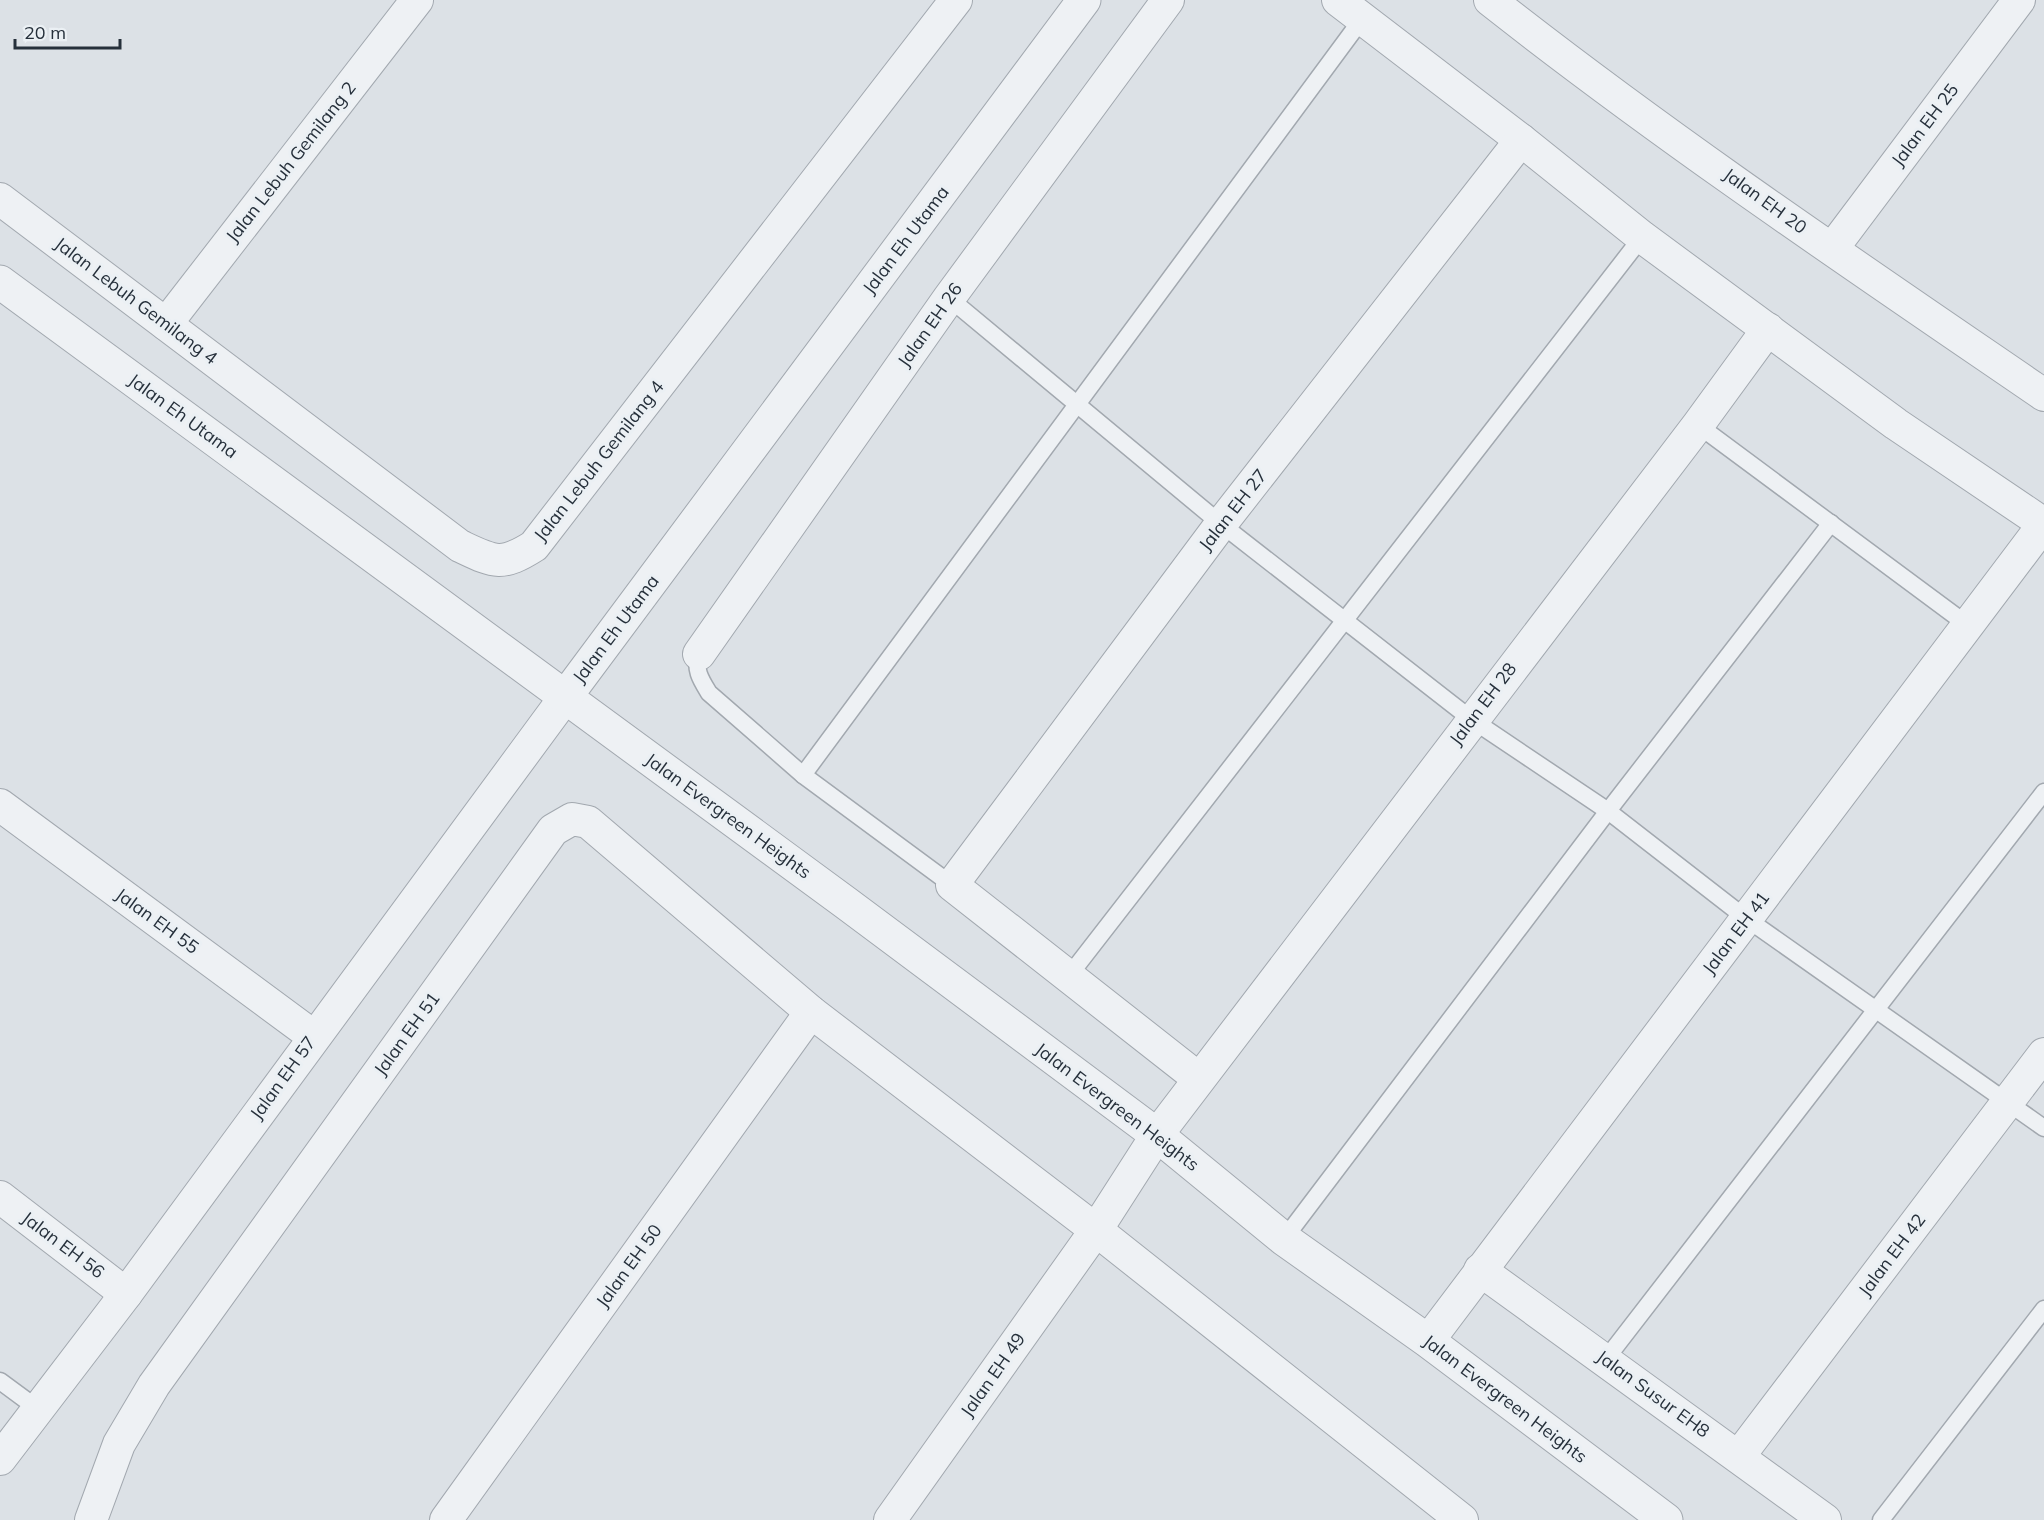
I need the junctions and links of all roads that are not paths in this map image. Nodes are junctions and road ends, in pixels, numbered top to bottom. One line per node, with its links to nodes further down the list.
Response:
1 (417, 0): 15 (street, Jalan Lebuh Gemilang 2)
2 (956, 0): 15 (street, Jalan Lebuh Gemilang 4)
3 (1084, 0): 26 (street, Jalan Eh Utama)
4 (1168, 0): 14 (street, Jalan EH 26)
5 (1338, 0): 8 (street)
6 (1490, 0): 12 (street, Jalan EH 20)
7 (2019, 0): 12 (street, Jalan EH 25)
8 (1362, 19): 9 (street); 18 (lane)
9 (1521, 140): 11 (street); 21 (street, Jalan EH 27)
10 (0, 200): 15 (street, Jalan Lebuh Gemilang 4)
11 (1642, 237): 16 (street); 23 (lane)
12 (1832, 249): 17 (street, Jalan EH 20)
13 (0, 282): 26 (street, Jalan Eh Utama)
14 (949, 298): 18 (lane); 25 (street, Jalan EH 26)
15 (166, 324)
16 (1768, 329): 19 (street, Jalan EH 28); 22 (street)
17 (2044, 395)
18 (1076, 406): 21 (lane); 28 (lane)
19 (1698, 425): 20 (lane); 27 (street, Jalan EH 28)
20 (1831, 523): 24 (lane); 31 (lane)
21 (1221, 524): 23 (lane); 32 (street, Jalan EH 27)
22 (2044, 524): 24 (street, Jalan EH 41)
23 (1344, 621): 27 (lane); 34 (lane)
24 (1969, 626): 33 (street, Jalan EH 41)
25 (699, 654): 28 (lane)
26 (566, 696): 37 (street, Jalan EH 57); 42 (street, Jalan Evergreen Heights)
27 (1471, 719): 31 (lane); 39 (street, Jalan EH 28)
28 (803, 775): 32 (lane)
29 (2044, 792): 35 (lane)
30 (0, 806): 37 (street, Jalan EH 55)
31 (1608, 811): 33 (lane); 45 (lane)
32 (952, 885): 34 (street)
33 (1747, 919): 35 (lane); 46 (street, Jalan EH 41)
34 (1068, 977): 39 (street)
35 (1874, 1011): 40 (lane); 50 (lane)
36 (811, 1012): 44 (street, Jalan EH 51); 55 (street, Jalan EH 51); 56 (street, Jalan EH 50)
37 (313, 1036): 47 (street, Jalan EH 57)
38 (2044, 1054): 40 (street, Jalan EH 42)
39 (1198, 1078): 42 (street, Jalan EH 28)
40 (2008, 1102): 41 (lane); 53 (street, Jalan EH 42)
41 (2044, 1128)
42 (1157, 1135): 44 (street, Jalan EH 49); 45 (street, Jalan Evergreen Heights)
43 (0, 1197): 47 (street, Jalan EH 56)
44 (1096, 1230): 57 (street, Jalan EH 49); 58 (street, Jalan EH 51)
45 (1284, 1239): 49 (street, Jalan Evergreen Heights)
46 (1480, 1270): 49 (street, Jalan EH 41); 50 (street, Jalan Susur EH8)
47 (126, 1294): 52 (street, Jalan EH 57)
48 (2044, 1309): 61 (lane)
49 (1428, 1341): 59 (street, Jalan Evergreen Heights)
50 (1606, 1359): 53 (street, Jalan Susur EH8)
51 (0, 1381): 52 (lane)
52 (38, 1409): 54 (street, Jalan EH 57)
53 (1739, 1456): 60 (street, Jalan Susur EH8)
54 (0, 1459)
55 (91, 1520)
56 (446, 1520)
57 (890, 1520)
58 (1462, 1520)
59 (1666, 1520)
60 (1825, 1520)
61 (1881, 1520)

